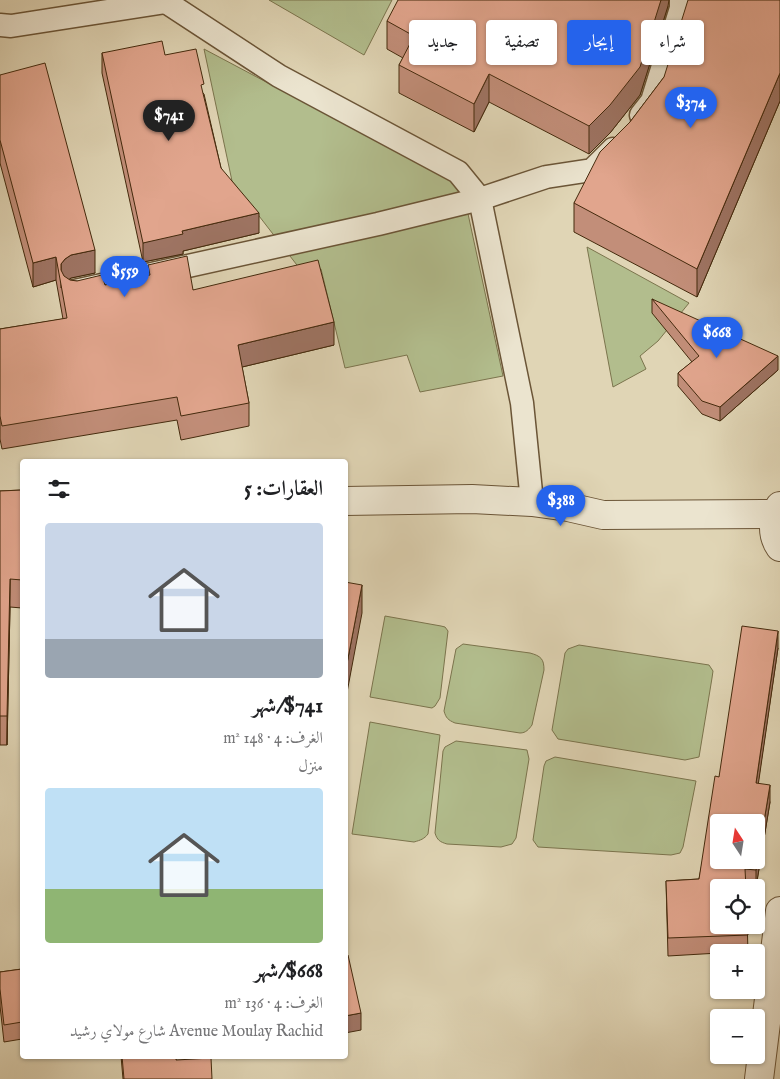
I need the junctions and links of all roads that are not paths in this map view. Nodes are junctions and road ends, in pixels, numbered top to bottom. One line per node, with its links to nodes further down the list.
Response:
1 (681, 0): 4 (lane)
2 (166, 1): 3 (lane); 4 (lane)
3 (0, 25)
4 (480, 198): 5 (lane); 7 (lane)
5 (74, 291)
6 (348, 501): 7 (street)
7 (532, 502): 8 (street)
8 (778, 510): 9 (street)
9 (780, 547)
10 (780, 911): 11 (street)
11 (759, 1079)

